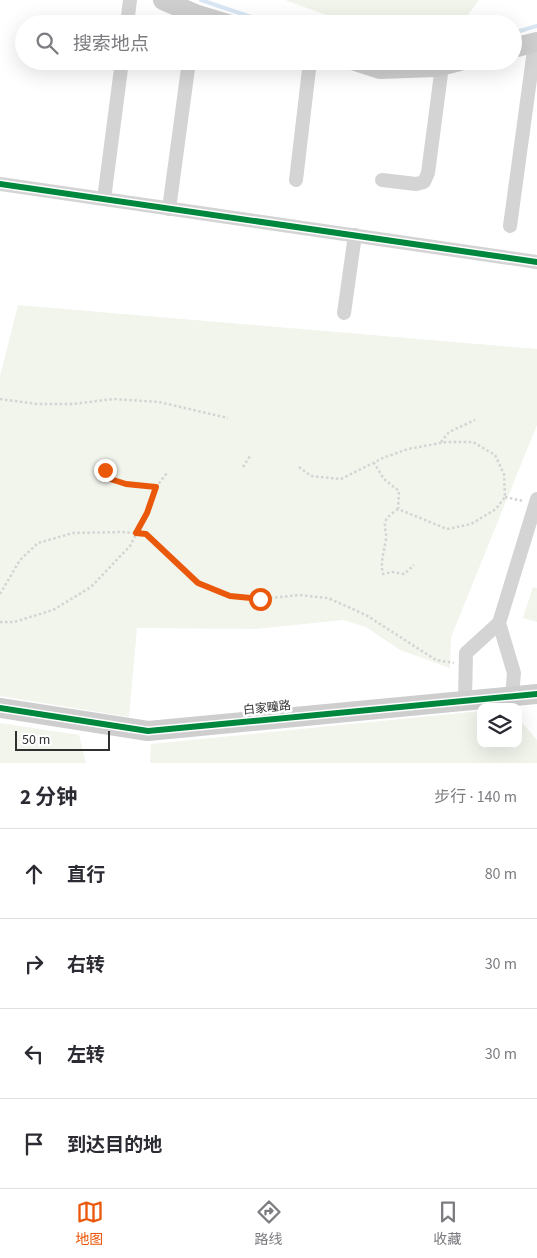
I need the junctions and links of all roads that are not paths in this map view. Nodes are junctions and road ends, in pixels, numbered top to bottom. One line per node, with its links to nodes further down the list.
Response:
1 (130, 0): 3 (street)
2 (162, 0): 4 (street)
3 (128, 15)
4 (188, 15)
5 (536, 42): 6 (street); 16 (street)
6 (522, 46)
7 (121, 70): 14 (street)
8 (188, 70): 15 (street)
9 (309, 70): 11 (street)
10 (450, 70): 12 (street)
11 (296, 180)
12 (382, 180)
13 (0, 184): 14 (street)
14 (104, 199): 15 (street)
15 (169, 209): 17 (street)
16 (510, 226)
17 (355, 235): 18 (street); 19 (street)
18 (537, 262)
19 (344, 314)
20 (536, 501): 21 (street)
21 (499, 623): 23 (street); 24 (street)
22 (537, 694): 23 (street, 白家疃路)
23 (512, 696): 24 (street, 白家疃路)
24 (465, 700): 25 (street, 白家疃路)
25 (0, 708)

